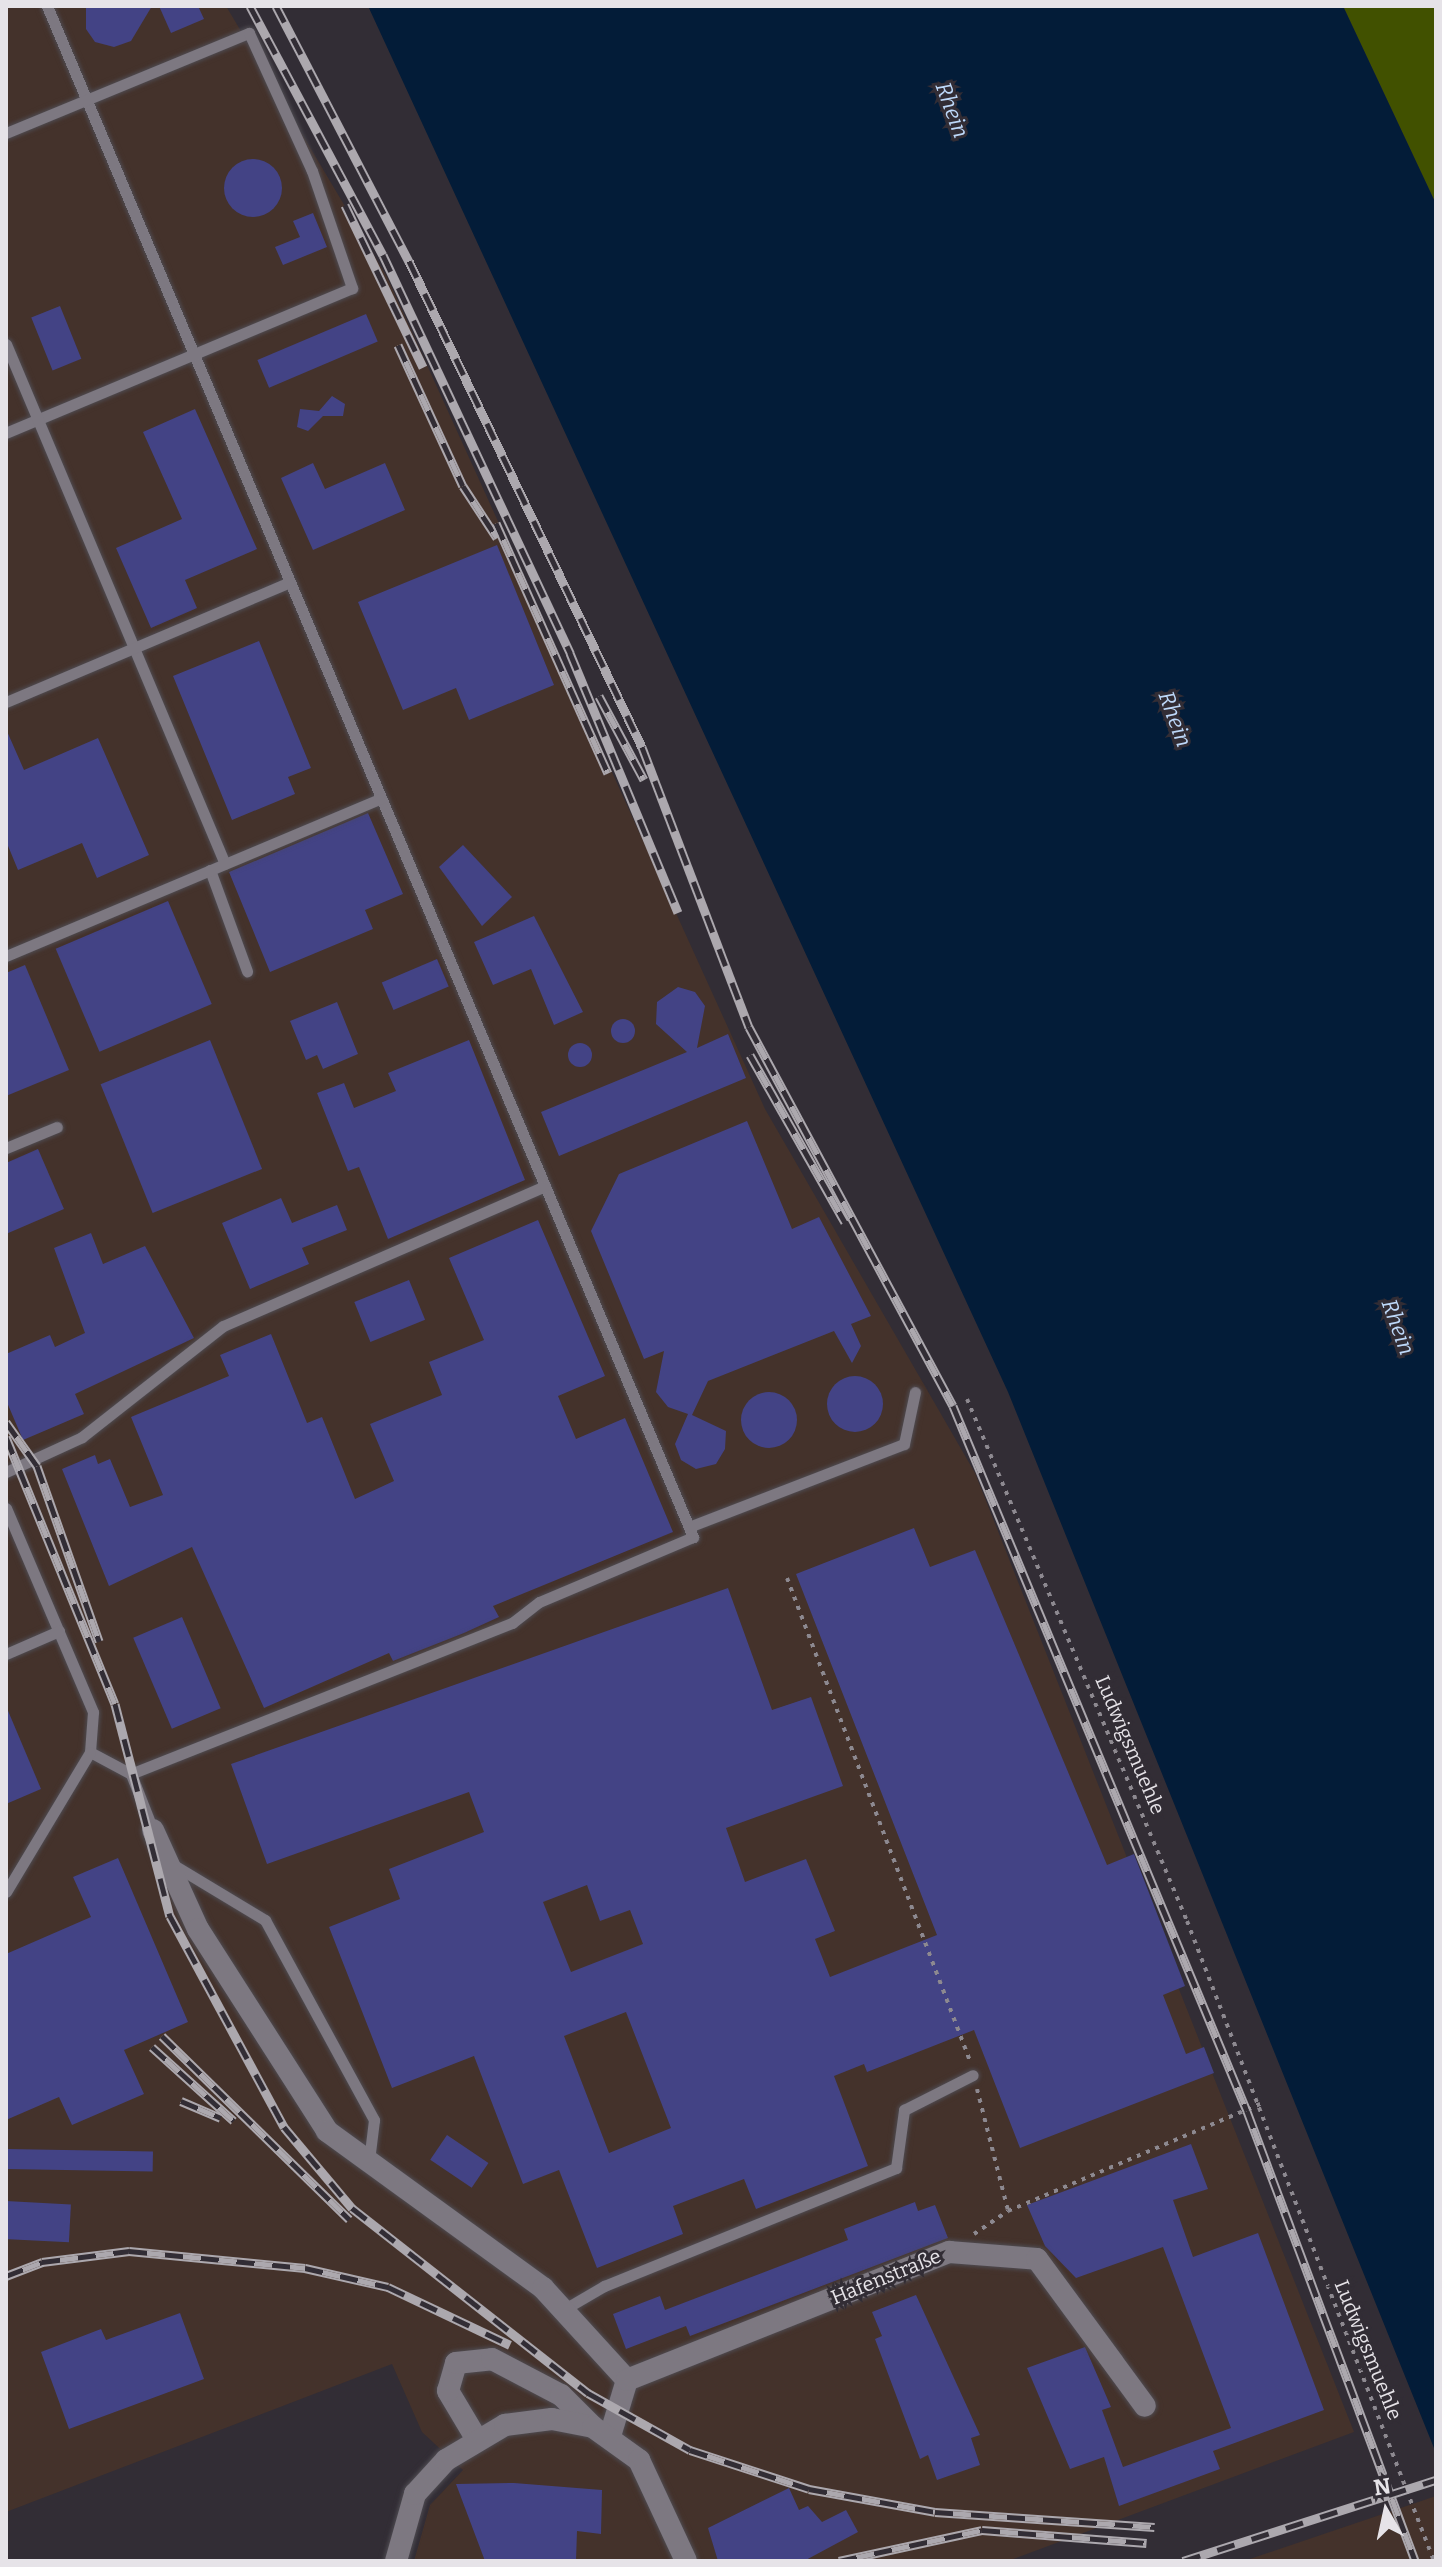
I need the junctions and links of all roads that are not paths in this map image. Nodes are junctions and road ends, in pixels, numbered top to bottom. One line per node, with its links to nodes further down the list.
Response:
1 (47, 6): 2 (lane)
2 (86, 100): 3 (lane); 5 (lane); 5 (lane)
3 (6, 133)
4 (6, 344): 6 (lane)
5 (193, 354): 6 (lane); 8 (lane)
6 (38, 419): 7 (lane); 9 (lane)
7 (6, 433)
8 (290, 582): 9 (lane); 11 (lane)
9 (134, 648): 10 (lane); 12 (lane)
10 (6, 702)
11 (381, 798): 12 (lane); 18 (lane)
12 (225, 864): 13 (lane)
13 (210, 870): 14 (lane); 15 (lane)
14 (6, 956)
15 (247, 971)
16 (57, 1127): 17 (lane)
17 (6, 1148)
18 (545, 1186): 20 (lane); 22 (lane)
19 (915, 1392): 22 (lane)
20 (6, 1472)
21 (6, 1508): 23 (lane)
22 (689, 1527): 26 (lane)
23 (59, 1631): 24 (lane); 25 (lane)
24 (6, 1654)
25 (90, 1752): 26 (lane); 29 (lane)
26 (131, 1774): 27 (lane)
27 (153, 1830): 28 (street)
28 (168, 1862): 31 (street); 31 (lane)
29 (6, 1892)
30 (973, 2075): 32 (lane)
31 (369, 2161): 32 (street)
32 (563, 2310): 33 (street)
33 (627, 2380): 34 (street, Hafenstraße); 35 (street)
34 (1145, 2406)
35 (602, 2431): 36 (street); 36 (street); 38 (street)
36 (476, 2438): 37 (street)
37 (396, 2561)
38 (686, 2561)

